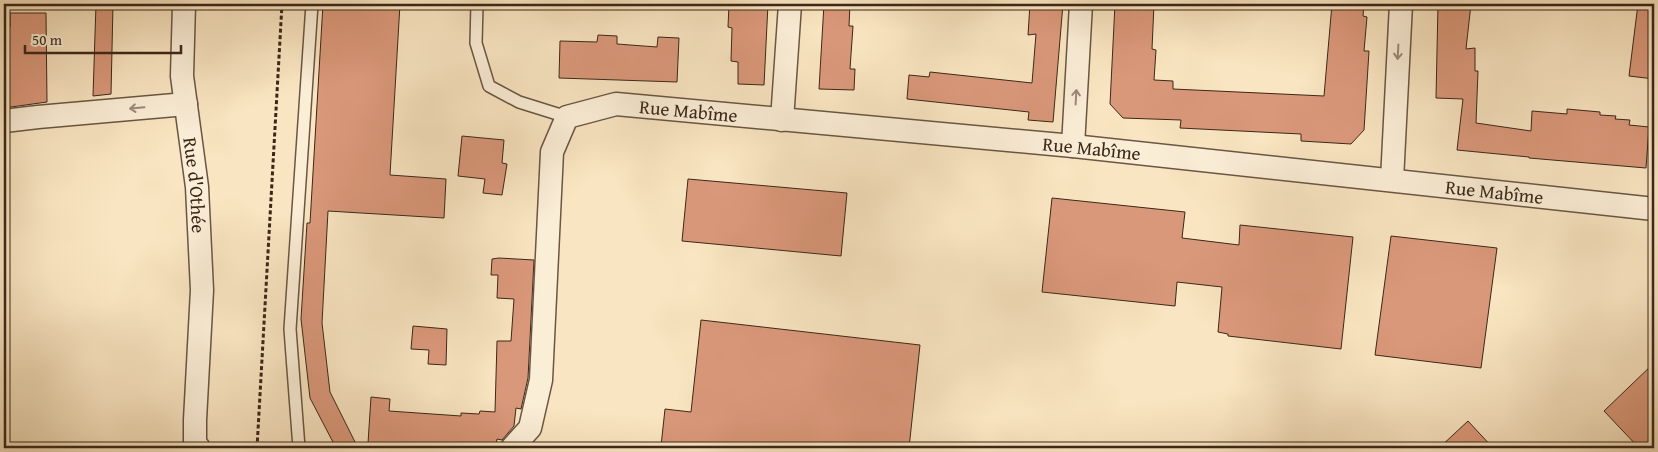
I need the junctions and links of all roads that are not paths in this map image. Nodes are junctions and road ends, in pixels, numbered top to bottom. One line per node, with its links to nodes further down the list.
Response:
1 (184, 4): 7 (street, Rue d'Othée)
2 (312, 4): 16 (lane)
3 (477, 4): 8 (lane)
4 (790, 4): 9 (street)
5 (1081, 4): 11 (street, one-way to 5)
6 (1401, 4): 12 (street, one-way to 12)
7 (186, 104): 10 (street, one-way to 10); 15 (street, Rue d'Othée)
8 (567, 117): 9 (street, Rue Mabîme); 14 (street)
9 (782, 120): 11 (street, Rue Mabîme)
10 (4, 121)
11 (1073, 146): 12 (street, Rue Mabîme)
12 (1392, 180): 13 (street, Rue Mabîme)
13 (1654, 209)
14 (517, 446)
15 (198, 448)
16 (299, 448)

